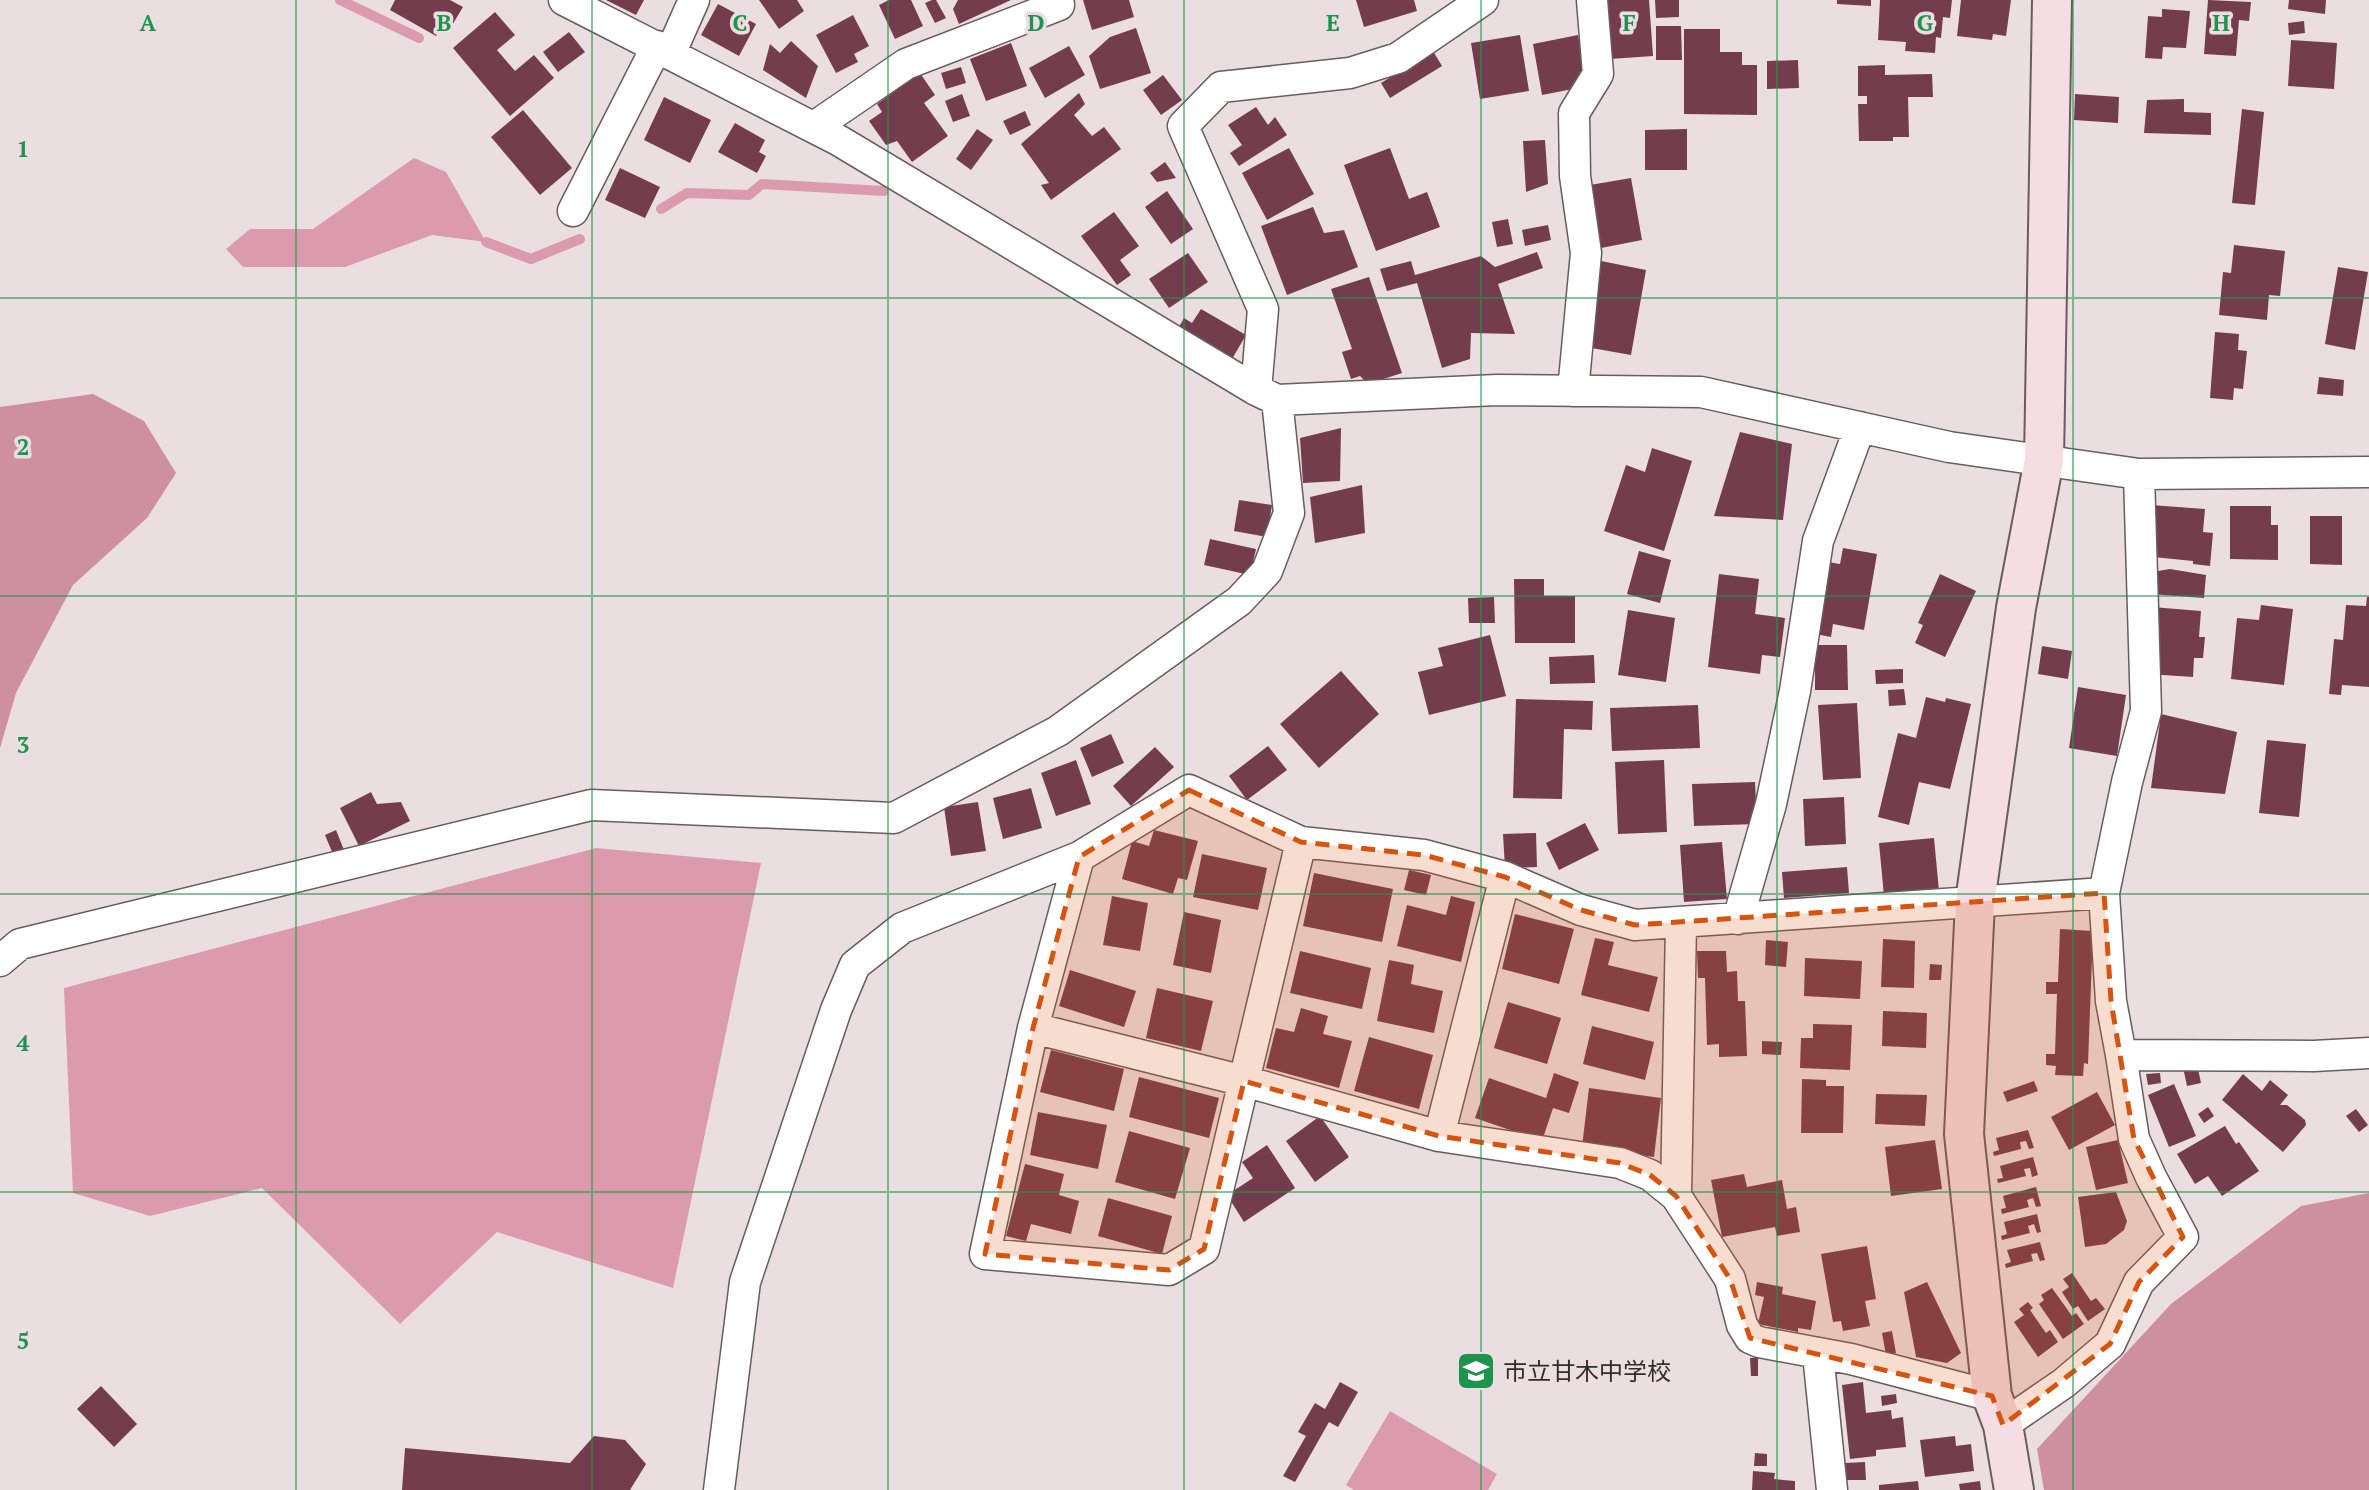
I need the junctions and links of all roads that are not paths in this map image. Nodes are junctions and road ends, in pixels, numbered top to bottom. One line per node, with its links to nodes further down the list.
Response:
1 (564, 0): 7 (street)
2 (694, 0): 7 (street)
3 (1058, 0): 8 (street)
4 (1483, 0): 11 (street)
5 (1592, 0): 10 (street)
6 (2052, 0): 13 (street)
7 (664, 50): 8 (street); 9 (street)
8 (814, 127): 11 (street)
9 (573, 211)
10 (1573, 391): 11 (street); 12 (street)
11 (1266, 395): 23 (street)
12 (1860, 427): 13 (street); 21 (street)
13 (2044, 460): 15 (street); 20 (street)
14 (2369, 472): 15 (street)
15 (2139, 474): 19 (street)
16 (1301, 842): 17 (street); 18 (street); 27 (street)
17 (1079, 858): 24 (street); 32 (street)
18 (1505, 877): 22 (street); 28 (street)
19 (2104, 893): 20 (street); 26 (street)
20 (1975, 902): 21 (street); 31 (street)
21 (1738, 919): 22 (street)
22 (1681, 923): 29 (street)
23 (0, 961)
24 (1033, 1028): 27 (street); 27 (street)
25 (2369, 1053): 26 (street)
26 (2121, 1055): 31 (street)
27 (1244, 1081): 28 (street)
28 (1439, 1136): 29 (street)
29 (1676, 1196): 30 (street)
30 (1818, 1354): 31 (street); 33 (street)
31 (1998, 1411): 34 (street)
32 (719, 1490)
33 (1832, 1490)
34 (2014, 1490)

